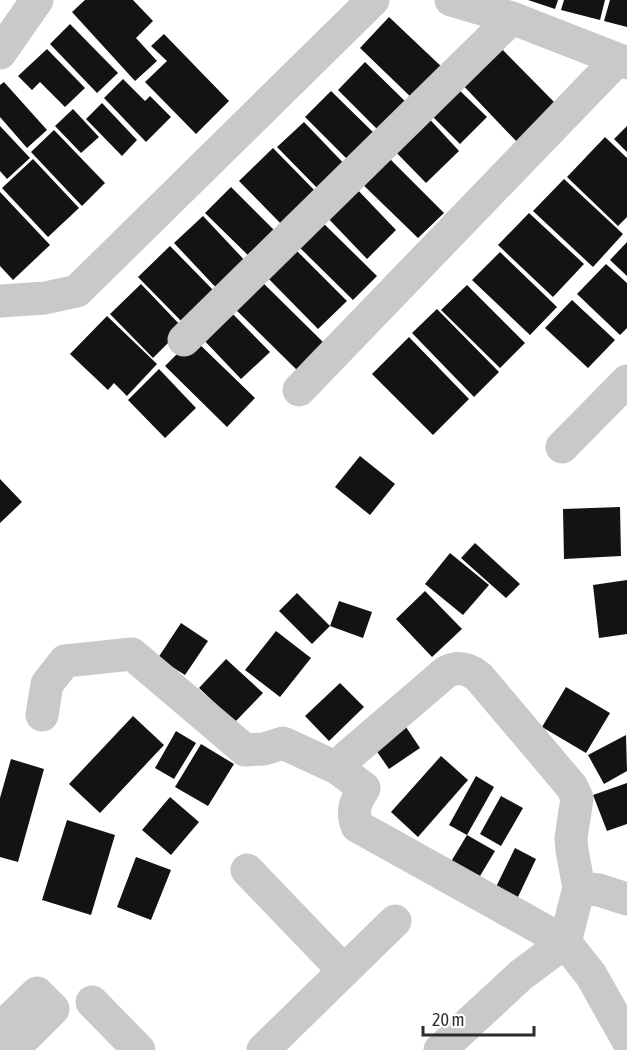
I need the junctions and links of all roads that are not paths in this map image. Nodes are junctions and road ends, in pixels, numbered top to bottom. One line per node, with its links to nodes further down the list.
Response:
1 (37, 0): 5 (street)
2 (373, 0): 7 (street)
3 (451, 0): 4 (street)
4 (512, 18): 6 (street); 8 (street)
5 (0, 53)
6 (622, 62): 10 (street)
7 (0, 301)
8 (184, 340)
9 (627, 381): 11 (street)
10 (299, 390)
11 (562, 447)
12 (42, 714): 13 (street)
13 (337, 768): 15 (street); 18 (street)
14 (247, 870): 19 (street)
15 (579, 888): 16 (street); 18 (street)
16 (627, 899)
17 (395, 921): 19 (street)
18 (565, 942): 22 (street); 26 (street)
19 (344, 971): 25 (street)
20 (92, 1002): 24 (street)
21 (0, 1029): 23 (street)
22 (627, 1039)
23 (12, 1050)
24 (138, 1050)
25 (263, 1050)
26 (440, 1050)

